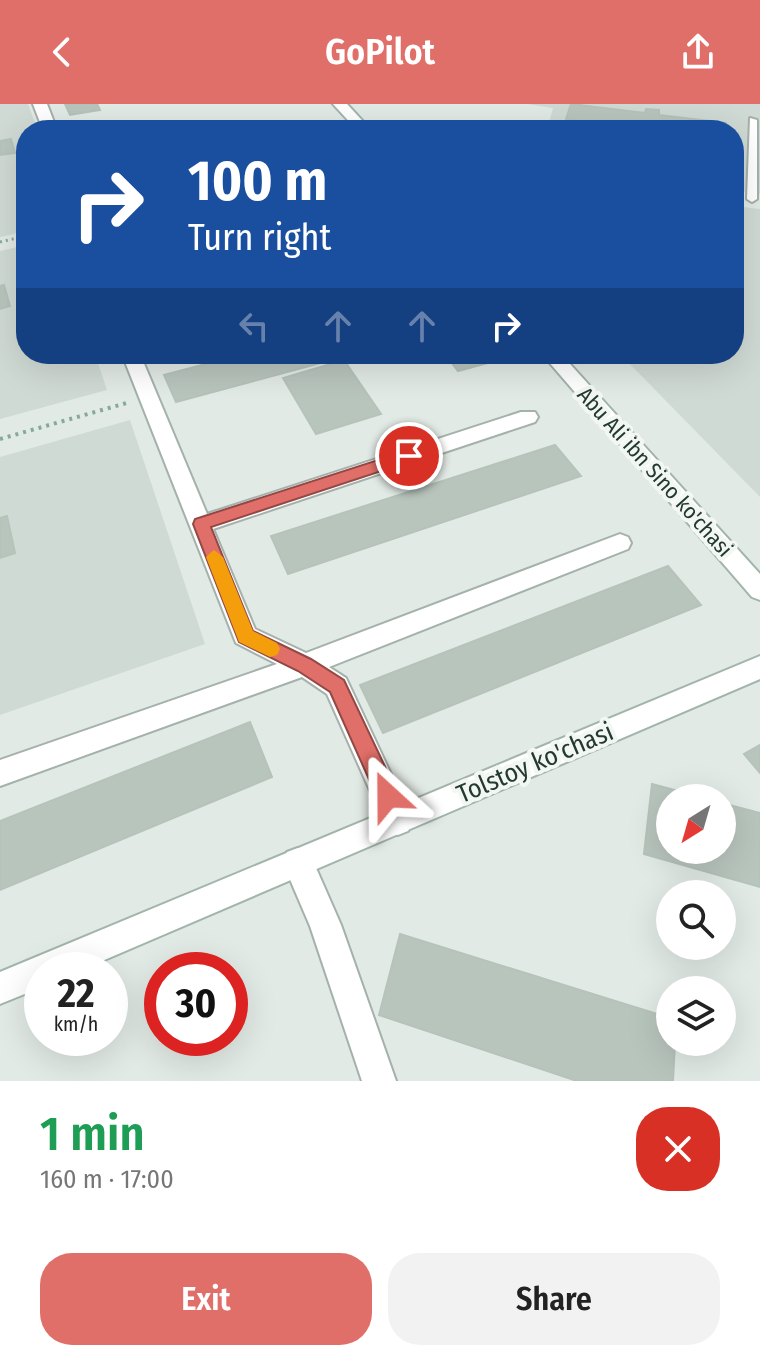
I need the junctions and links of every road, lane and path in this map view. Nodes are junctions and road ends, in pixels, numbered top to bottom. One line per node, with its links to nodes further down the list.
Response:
1 (328, 104): 3 (street)
2 (340, 104): 4 (street)
3 (342, 120)
4 (355, 120)
5 (753, 120): 6 (lane)
6 (752, 199)
7 (134, 364): 10 (street)
8 (560, 364): 16 (street, Abu Ali ibn Sino ko'chasi)
9 (577, 364): 15 (street, Abu Ali ibn Sino ko'chasi)
10 (146, 397): 12 (path); 13 (street)
11 (528, 417): 13 (street)
12 (0, 439)
13 (201, 524): 17 (street)
14 (620, 543): 17 (street)
15 (760, 565)
16 (760, 590)
17 (305, 665): 19 (street); 20 (street)
18 (760, 667): 20 (street, Tolstoy ko'chasi)
19 (0, 773)
20 (398, 821): 21 (street, Tolstoy ko'chasi)
21 (298, 863): 22 (street, Tolstoy ko'chasi); 25 (street)
22 (86, 952)
23 (24, 978): 24 (street, Tolstoy ko'chasi)
24 (0, 988)
25 (379, 1081)

